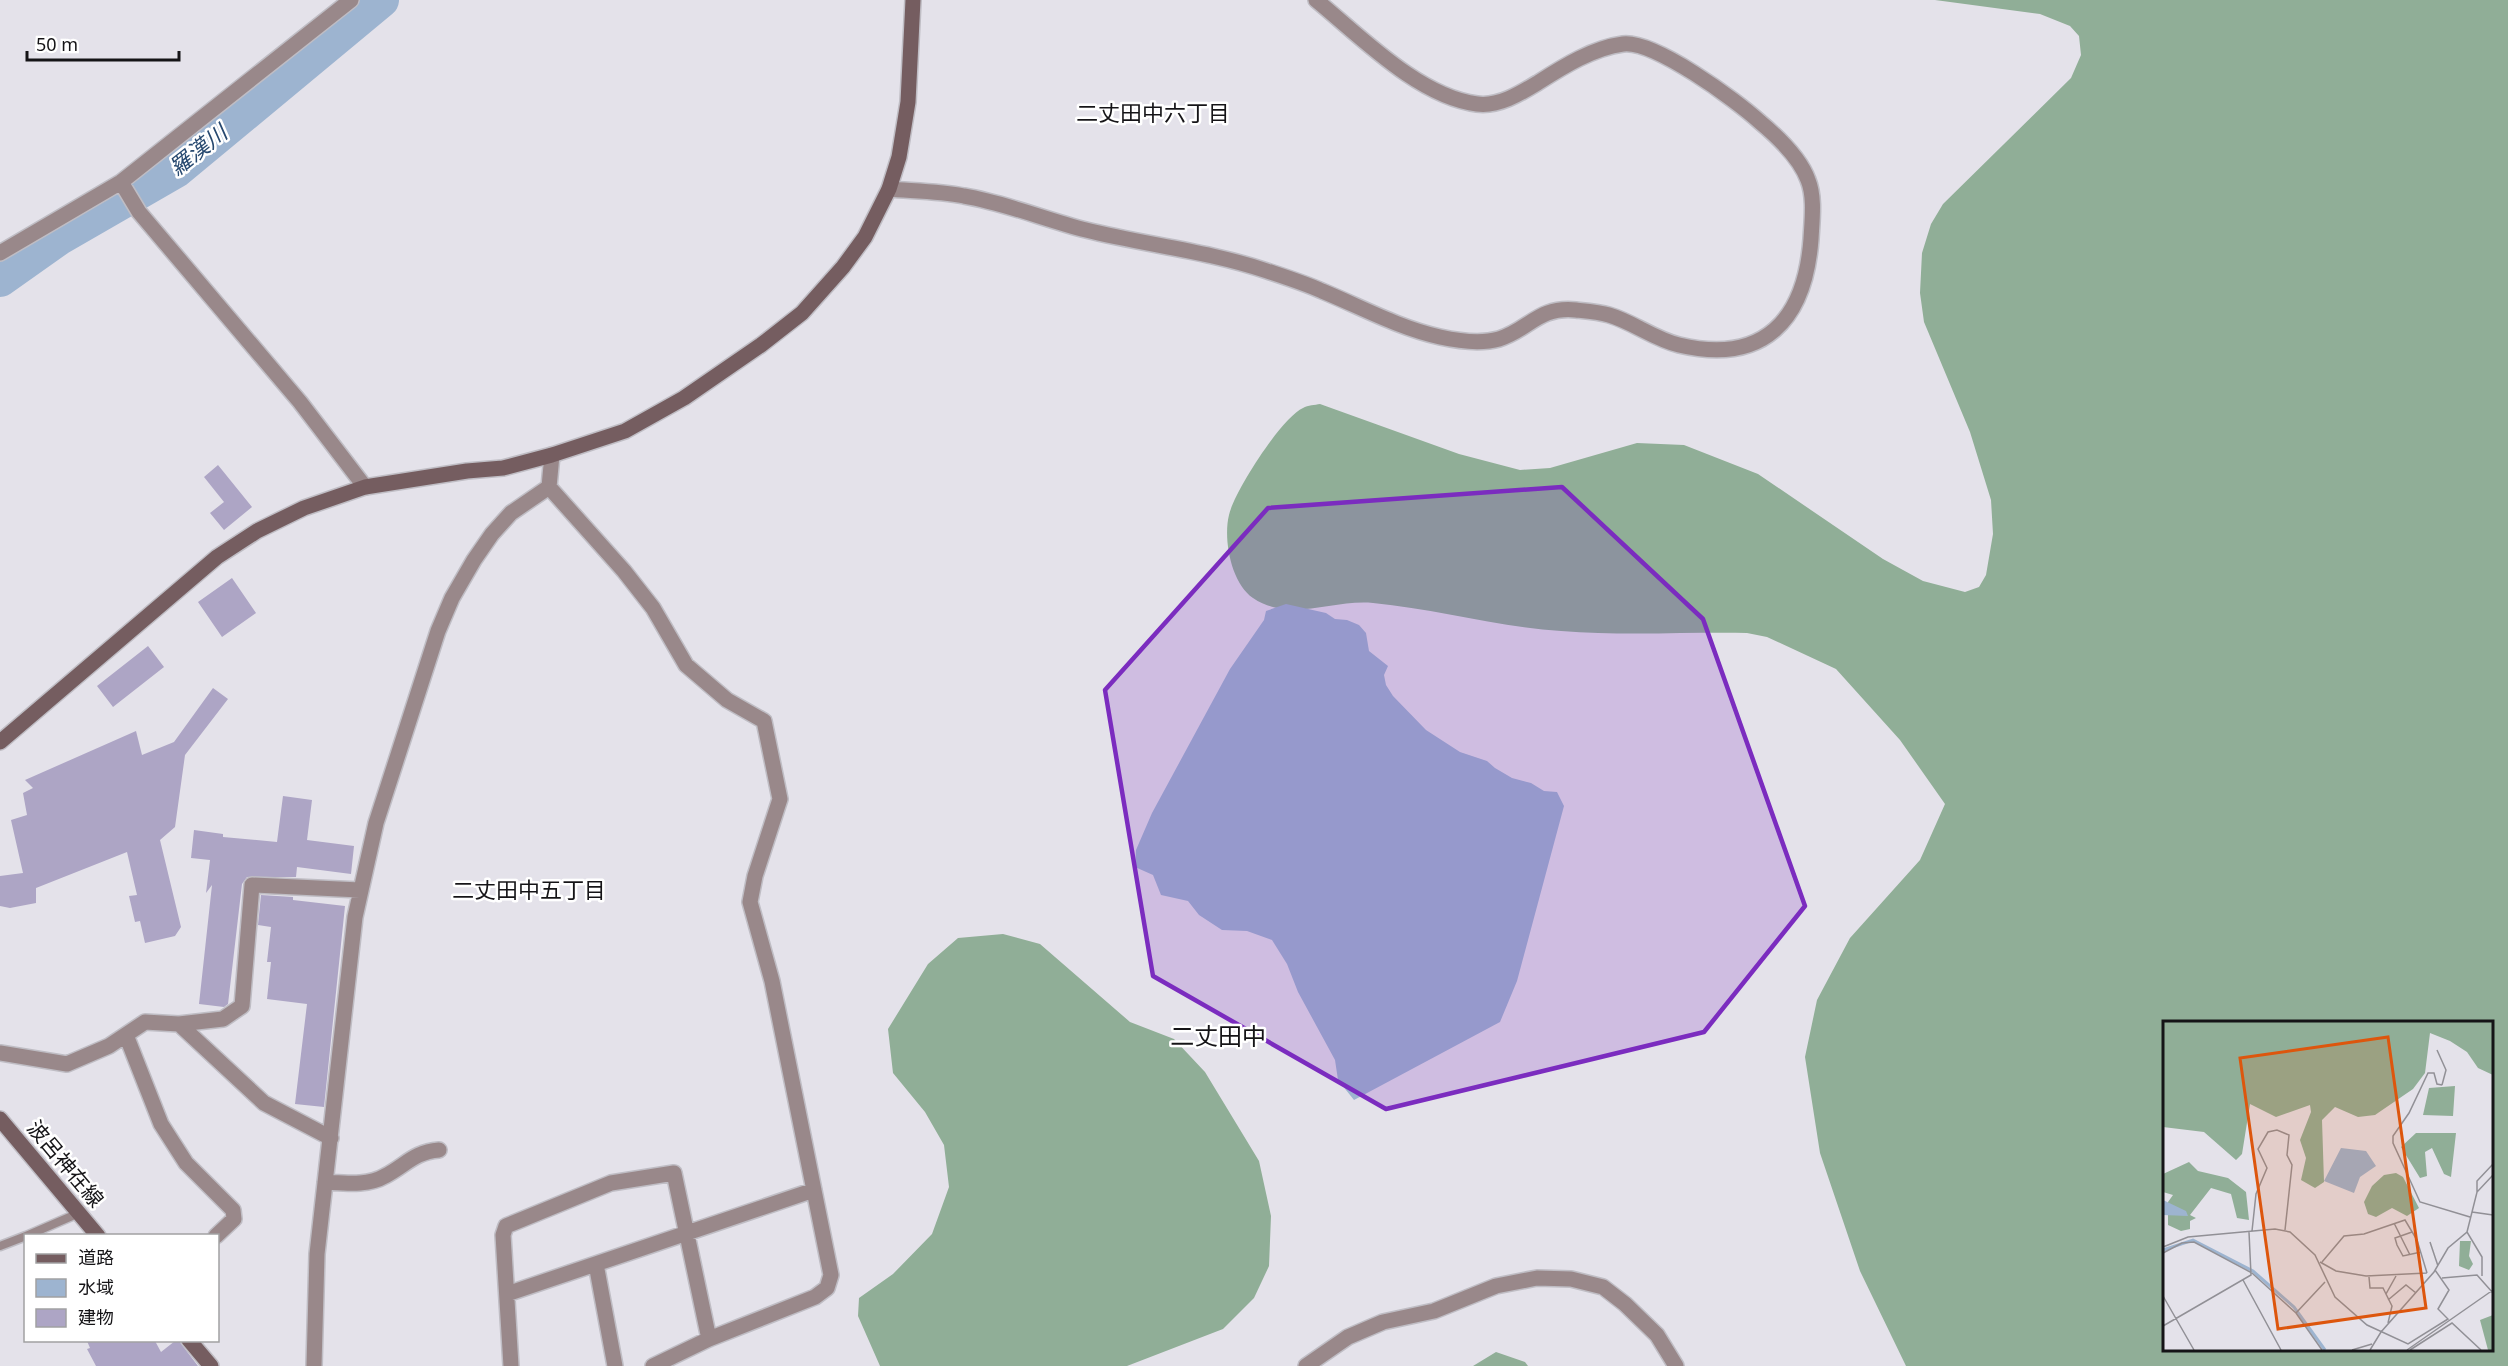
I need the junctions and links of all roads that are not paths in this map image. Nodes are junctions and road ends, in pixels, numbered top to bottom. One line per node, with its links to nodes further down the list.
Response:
1 (351, 0): 4 (street)
2 (913, 0): 5 (street)
3 (1317, 0): 5 (street)
4 (121, 182): 6 (street); 8 (street)
5 (889, 189): 7 (street)
6 (0, 253)
7 (552, 455): 8 (street); 9 (street)
8 (365, 487): 10 (street)
9 (549, 487): 11 (street); 19 (street)
10 (0, 742)
11 (360, 890): 12 (street); 16 (street)
12 (179, 1024): 13 (street); 16 (street)
13 (126, 1035): 14 (street); 23 (street)
14 (0, 1053)
15 (0, 1119): 20 (street, 波呂神在線)
16 (331, 1137): 18 (street)
17 (439, 1150): 18 (street)
18 (325, 1182): 32 (street)
19 (814, 1190): 24 (street); 29 (street)
20 (79, 1213): 21 (lane); 22 (street, 波呂神在線)
21 (31, 1234)
22 (96, 1234)
23 (218, 1234)
24 (688, 1234): 27 (street); 28 (street); 29 (street)
25 (24, 1237): 26 (lane)
26 (0, 1246)
27 (596, 1264): 28 (street); 34 (street)
28 (507, 1294): 33 (street)
29 (709, 1339): 35 (street)
30 (190, 1342): 31 (street)
31 (211, 1366)
32 (314, 1366)
33 (511, 1366)
34 (615, 1366)
35 (653, 1366)
36 (1306, 1366): 37 (street)
37 (1676, 1366)

